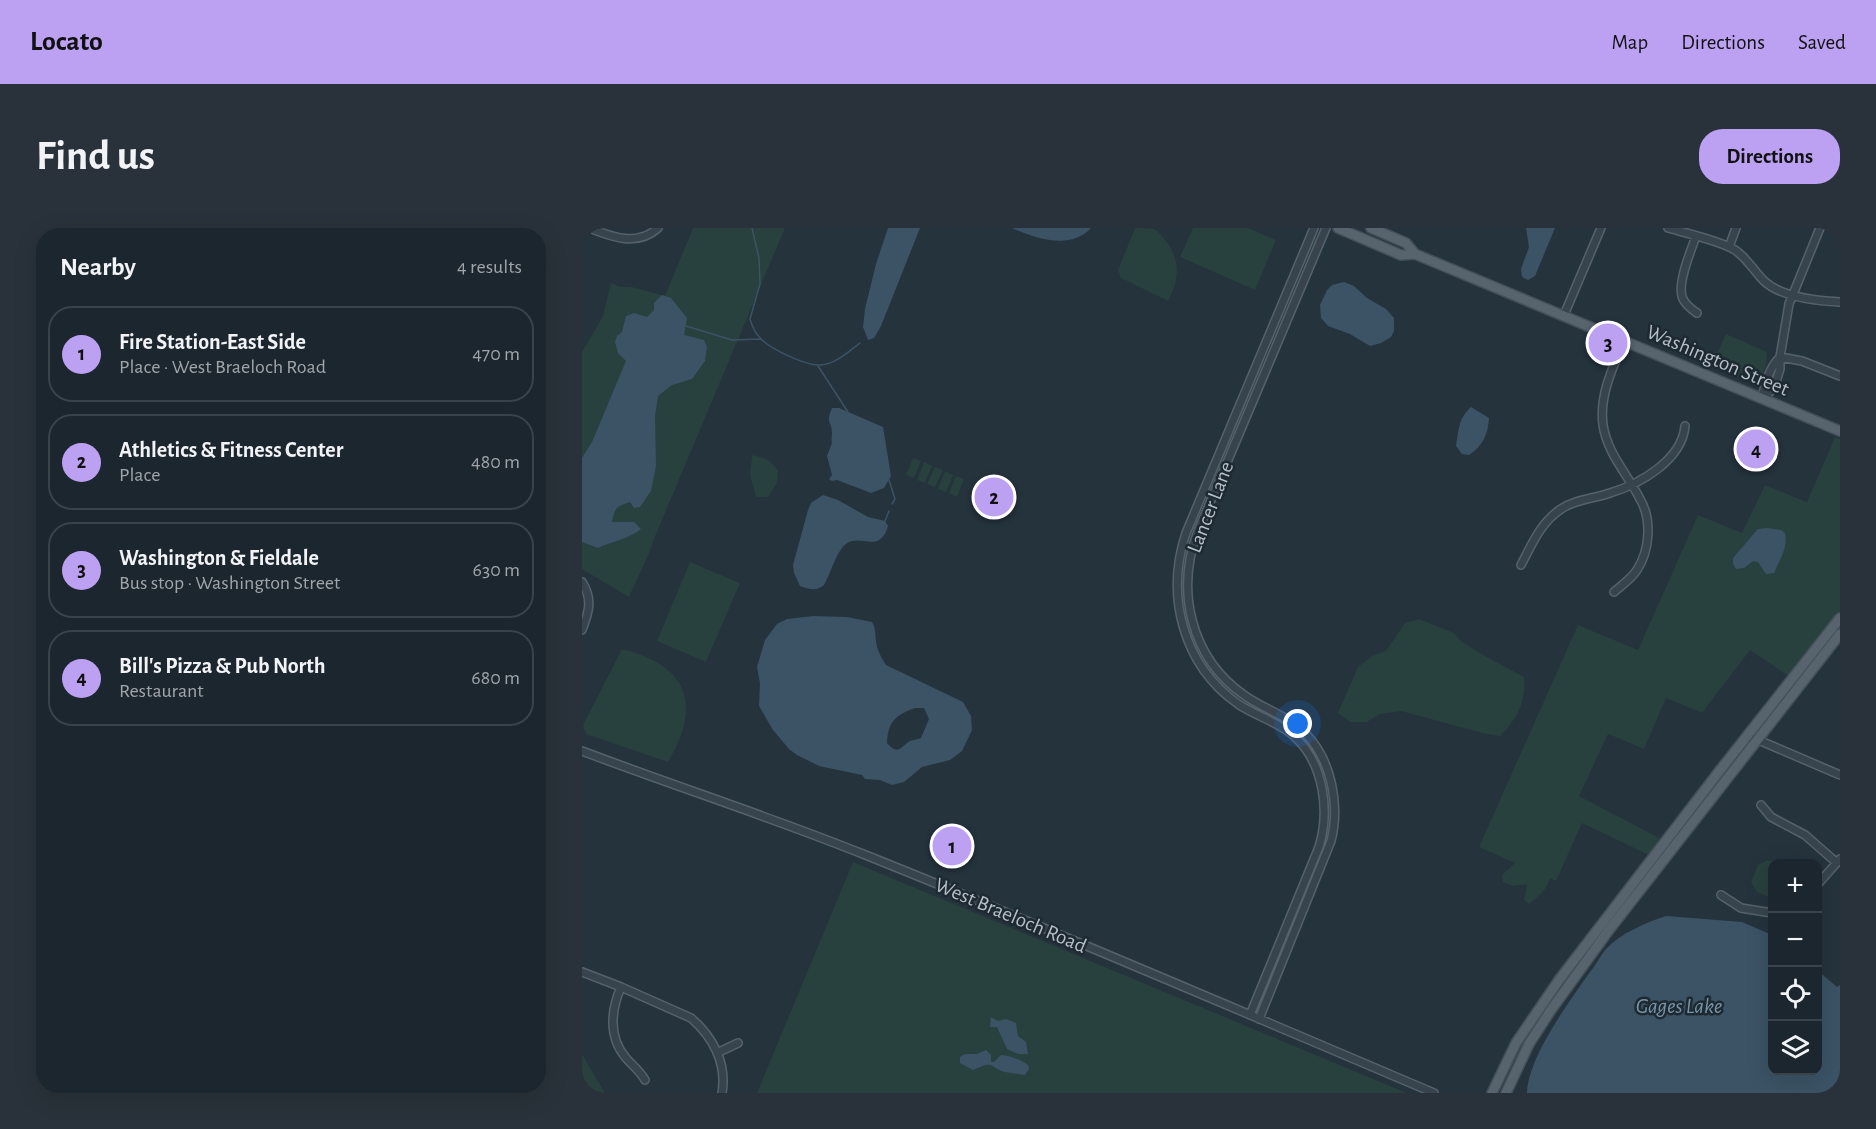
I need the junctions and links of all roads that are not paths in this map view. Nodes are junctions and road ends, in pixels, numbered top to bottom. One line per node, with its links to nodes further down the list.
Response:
1 (589, 228): 2 (street)
2 (658, 228)
3 (1314, 228): 42 (street, Lancer Lane)
4 (1326, 228): 43 (street, Lancer Lane)
5 (1338, 228): 13 (main road, Washington Street)
6 (1371, 228): 13 (main road, Washington Street)
7 (1601, 228): 17 (street)
8 (1668, 228): 11 (street)
9 (1736, 228): 12 (street)
10 (1820, 228): 14 (street)
11 (1696, 236): 12 (street); 16 (street)
12 (1729, 247): 14 (street)
13 (1415, 254): 17 (main road, Washington Street)
14 (1792, 295): 15 (street); 19 (street)
15 (1840, 302)
16 (1697, 313)
17 (1564, 315): 18 (main road, Washington Street)
18 (1624, 341): 21 (main road, Washington Street); 24 (street)
19 (1780, 357): 20 (street); 21 (street)
20 (1840, 376)
21 (1762, 399): 23 (main road, Washington Street)
22 (1685, 426): 24 (street)
23 (1840, 431)
24 (1631, 485): 25 (street); 27 (street)
25 (1521, 565)
26 (582, 582): 29 (street)
27 (1614, 592)
28 (1840, 618): 31 (main road)
29 (582, 630)
30 (1840, 634): 32 (main road)
31 (1748, 736): 32 (street); 49 (main road)
32 (1758, 740): 34 (street); 50 (main road)
33 (582, 751): 42 (street, West Braeloch Road)
34 (1840, 775)
35 (1761, 805): 36 (street)
36 (1839, 861): 37 (street)
37 (1822, 880)
38 (1721, 895): 39 (street)
39 (1768, 912)
40 (582, 972): 41 (street)
41 (621, 987): 45 (street); 46 (street)
42 (1250, 1015): 43 (street, West Braeloch Road)
43 (1259, 1019): 48 (street, West Braeloch Road)
44 (738, 1043): 45 (street)
45 (717, 1053): 47 (street)
46 (645, 1080)
47 (722, 1093)
48 (1434, 1093)
49 (1492, 1093)
50 (1506, 1093)

